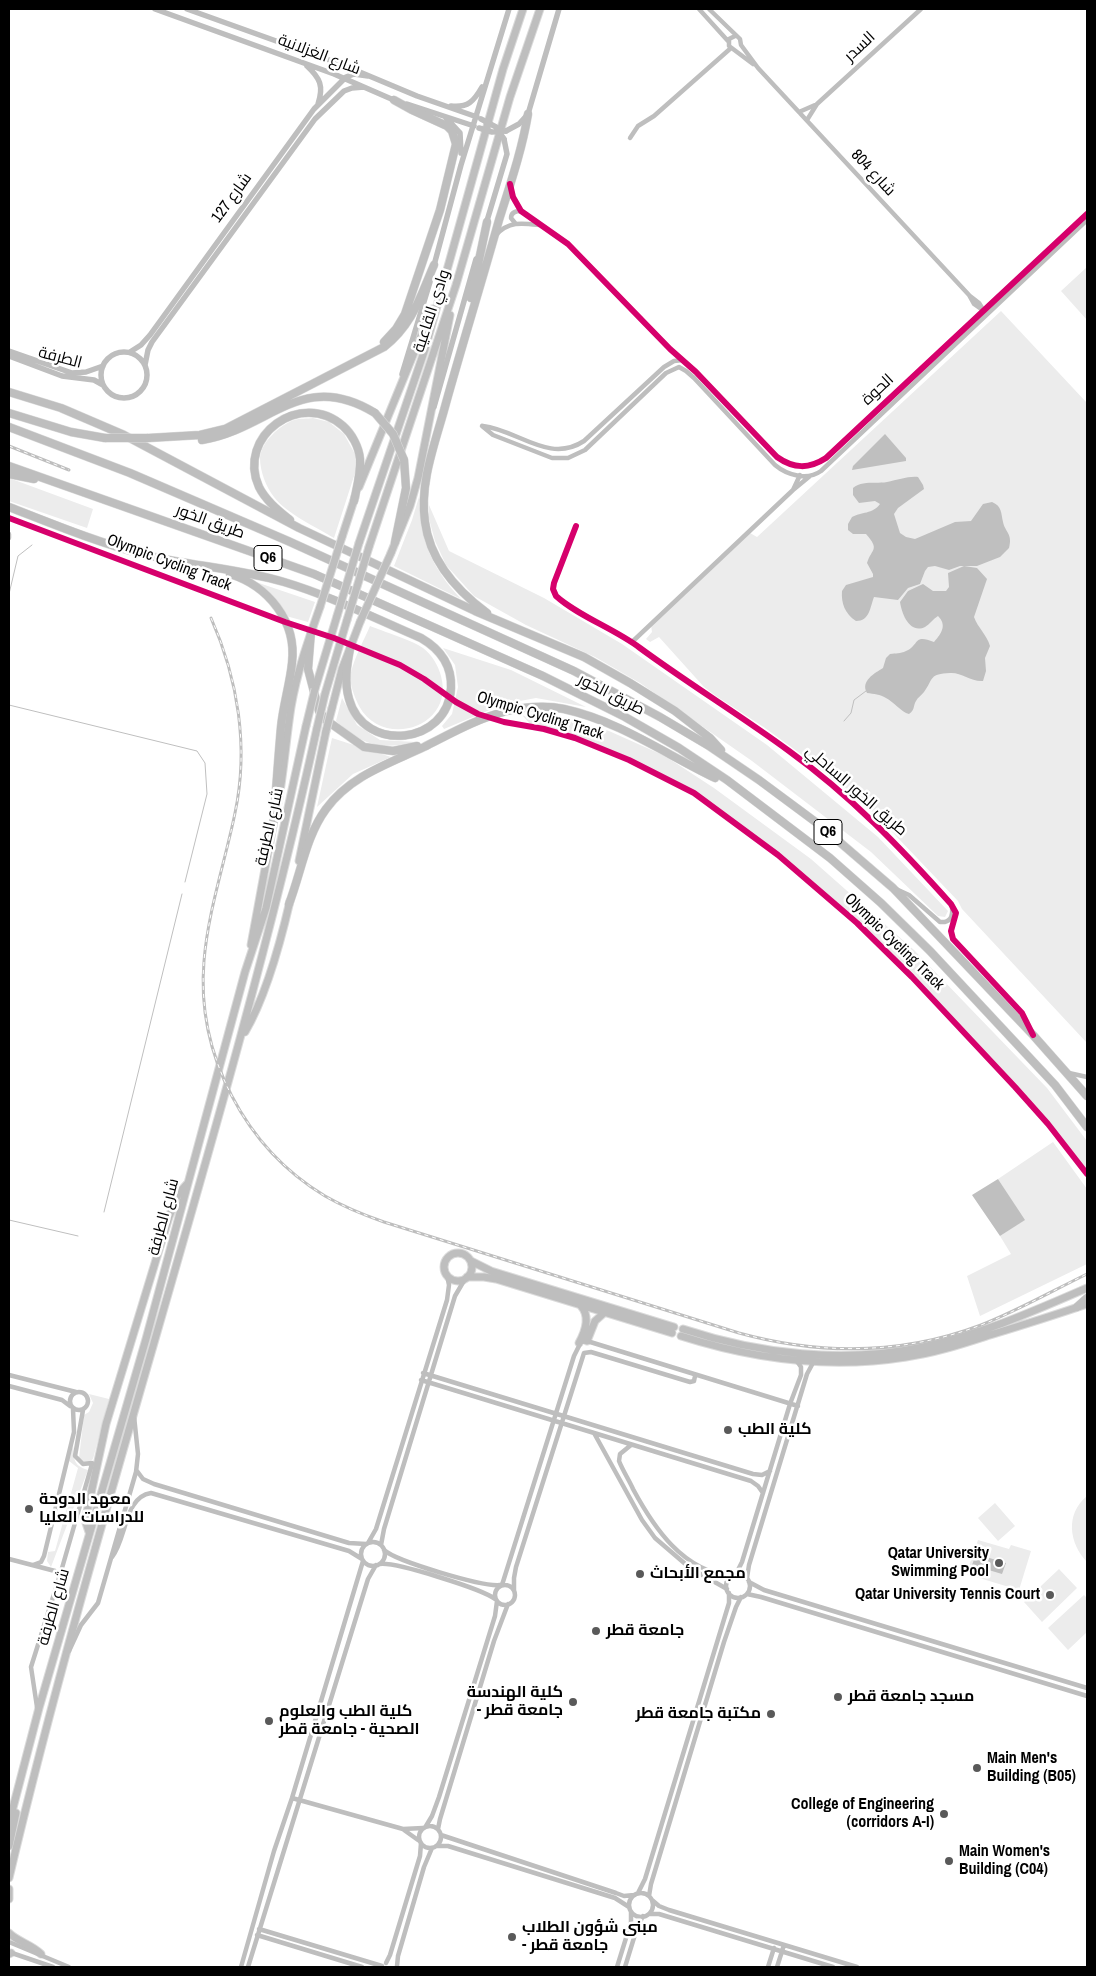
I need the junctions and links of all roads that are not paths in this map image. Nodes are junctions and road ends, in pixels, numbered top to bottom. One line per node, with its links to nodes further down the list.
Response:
1 (155, 9): 13 (street, شارع الغزلانية)
2 (187, 9): 16 (street, شارع الغزلانية)
3 (509, 9): 15 (street, وادي القاعية)
4 (523, 9): 42 (main road, وادي القاعية)
5 (540, 9): 43 (main road, وادي القاعية)
6 (559, 9): 25 (street)
7 (699, 9): 11 (street, شارع 804)
8 (709, 9): 10 (street)
9 (921, 9): 21 (street, السدر)
10 (735, 36): 11 (street); 12 (street, شارع 804)
11 (730, 45): 12 (street); 14 (street, شارع 804); 31 (street)
12 (741, 45): 14 (street, شارع 804)
13 (304, 63): 17 (street, شارع الغزلانية); 22 (street)
14 (758, 68): 24 (street, شارع 804)
15 (489, 74): 20 (street); 27 (street, وادي القاعية)
16 (368, 76): 17 (street); 20 (street, شارع الغزلانية)
17 (344, 79): 18 (street, شارع الغزلانية); 22 (street, شارع 127)
18 (364, 87): 19 (street, شارع الغزلانية); 23 (street, شارع 127)
19 (394, 100): 26 (street, شارع الغزلانية); 52 (highway)
20 (437, 104): 27 (street, شارع الغزلانية)
21 (817, 104): 24 (street); 28 (street)
22 (317, 106): 23 (street); 47 (street, شارع 127)
23 (322, 111): 50 (street, شارع 127)
24 (799, 112): 28 (street, شارع 804)
25 (528, 114): 30 (street); 33 (highway)
26 (444, 117): 29 (street, شارع الغزلانية); 32 (street)
27 (479, 118): 29 (street, وادي القاعية); 30 (street, bridge)
28 (807, 120): 44 (street, شارع 804)
29 (476, 127): 30 (street, bridge); 32 (street, وادي القاعية)
30 (503, 131): 37 (street, وادي القاعية, bridge)
31 (630, 138)
32 (460, 166): 41 (street, وادي القاعية)
33 (510, 184): 34 (street, الحوة); 40 (highway)
34 (521, 210): 38 (street); 39 (street, الحوة)
35 (1087, 214): 44 (street, الحوة)
36 (1087, 220): 44 (street, الحوة)
37 (487, 222): 45 (highway); 58 (street, وادي القاعية)
38 (516, 223): 39 (street); 40 (street)
39 (541, 225): 49 (street, الحوة)
40 (495, 237): 45 (highway)
41 (434, 265): 52 (highway); 56 (street, وادي القاعية)
42 (444, 282): 56 (main road); 77 (main road, وادي القاعية, bridge)
43 (456, 285): 58 (main road); 79 (main road, وادي القاعية, bridge)
44 (985, 312): 49 (street, الحوة); 66 (street, الحوة)
45 (469, 320): 78 (highway)
46 (9, 351): 51 (street, الطرفة)
47 (130, 352): 50 (street); 51 (street)
48 (9, 356): 54 (street, الطرفة)
49 (682, 360): 53 (street); 60 (street)
50 (145, 365): 54 (street)
51 (103, 366): 54 (street)
52 (348, 366): 62 (highway)
53 (682, 369): 61 (street); 65 (street)
54 (103, 385)
55 (9, 392): 72 (highway)
56 (389, 412): 69 (main road)
57 (9, 413): 62 (highway, bridge)
58 (430, 416): 75 (main road)
59 (9, 427): 84 (highway, طريق الخور / Q6)
60 (496, 429): 61 (street); 61 (street)
61 (494, 435)
62 (163, 438): 75 (highway, bridge)
63 (9, 466): 67 (highway, طريق الخور / Q6)
64 (9, 474): 67 (highway)
65 (800, 475): 66 (street); 68 (street)
66 (810, 476): 68 (street, الحوة)
67 (48, 481): 85 (highway, طريق الخور / Q6)
68 (793, 490): 81 (street, الحوة)
69 (354, 501): 72 (highway); 80 (main road, bridge)
70 (9, 506): 76 (highway)
71 (576, 526): 81 (street, طريق الخور الساحلي)
72 (299, 528): 78 (highway)
73 (9, 534): 74 (street)
74 (9, 538)
75 (395, 542): 82 (main road, bridge)
76 (206, 566): 82 (highway); 86 (highway)
77 (337, 616): 90 (main road, شارع الطرفة, bridge)
78 (495, 618): 84 (highway)
79 (347, 620): 92 (main road, شارع الطرفة, bridge)
80 (311, 632): 83 (highway); 86 (main road)
81 (632, 642): 89 (street, طريق الخور الساحلي)
82 (350, 649): 88 (main road, bridge)
83 (440, 739): 85 (highway); 88 (highway)
84 (726, 757): 87 (highway, طريق الخور / Q6)
85 (727, 780): 96 (highway, طريق الخور / Q6)
86 (273, 826): 90 (main road)
87 (893, 888): 89 (street); 91 (highway, طريق الخور / Q6)
88 (289, 904): 92 (main road)
89 (951, 904): 91 (street)
90 (245, 972): 99 (main road, شارع الطرفة)
91 (1033, 1035): 93 (highway, طريق الخور / Q6)
92 (241, 1039): 131 (main road, شارع الطرفة)
93 (1067, 1072): 94 (street); 95 (highway, طريق الخور / Q6)
94 (1087, 1077)
95 (1087, 1096)
96 (1075, 1110): 97 (highway); 98 (highway, طريق الخور / Q6)
97 (1087, 1117)
98 (1087, 1126)
99 (187, 1184): 136 (main road); 149 (main road, شارع الطرفة)
100 (471, 1261): 101 (main road); 102 (main road); 110 (main road)
101 (447, 1275): 102 (main road); 106 (street)
102 (466, 1278): 107 (main road); 109 (street)
103 (1087, 1288): 113 (main road)
104 (1087, 1298): 108 (highway)
105 (1087, 1304): 108 (main road)
106 (445, 1306): 109 (street); 115 (street)
107 (580, 1306): 110 (main road); 112 (main road)
108 (1077, 1307): 114 (main road)
109 (451, 1308): 117 (street)
110 (604, 1314): 111 (main road)
111 (587, 1341): 112 (street); 118 (street)
112 (579, 1344): 122 (street)
113 (796, 1360): 114 (main road); 125 (street)
114 (814, 1361): 126 (street)
115 (424, 1373): 117 (street); 119 (street)
116 (9, 1375): 124 (street)
117 (430, 1375): 120 (street); 129 (street)
118 (695, 1376): 123 (street); 125 (street)
119 (421, 1380): 120 (street); 150 (street)
120 (428, 1383): 132 (street); 151 (street)
121 (9, 1386): 127 (street)
122 (564, 1387): 123 (street); 129 (street)
123 (572, 1389): 130 (street)
124 (76, 1392): 127 (street); 128 (street)
125 (790, 1404): 126 (street); 139 (street)
126 (798, 1406): 161 (street)
127 (72, 1408): 128 (street); 152 (street)
128 (83, 1410): 137 (street)
129 (556, 1413): 130 (street); 132 (street)
130 (564, 1415): 133 (street); 139 (street)
131 (134, 1416): 138 (street, شارع الطرفة); 173 (main road, شارع الطرفة)
132 (553, 1421): 133 (street); 162 (street)
133 (562, 1423): 134 (street); 163 (street)
134 (594, 1434): 135 (street); 164 (street)
135 (630, 1444): 142 (street); 159 (street)
136 (99, 1454): 137 (street); 149 (main road)
137 (92, 1464): 160 (street)
138 (137, 1469): 140 (street); 153 (street, شارع الطرفة)
139 (770, 1471): 142 (street)
140 (162, 1486): 141 (street); 143 (street)
141 (182, 1492): 144 (street); 145 (street)
142 (763, 1493): 159 (street)
143 (160, 1494): 145 (street); 153 (street)
144 (206, 1499): 146 (street); 147 (street)
145 (179, 1500): 147 (street)
146 (221, 1504): 148 (street); 150 (street)
147 (204, 1507): 148 (street)
148 (219, 1512): 155 (street)
149 (89, 1532): 178 (main road, شارع الطرفة)
150 (367, 1544): 151 (street); 155 (street)
151 (382, 1547): 157 (street); 162 (street)
152 (44, 1556): 156 (street); 158 (street)
153 (112, 1557): 173 (street, شارع الطرفة)
154 (9, 1560): 156 (street)
155 (362, 1560): 157 (street); 179 (street)
156 (33, 1565): 158 (street)
157 (378, 1565): 167 (street); 180 (street)
158 (49, 1569): 160 (street)
159 (733, 1575): 161 (street); 164 (street)
160 (59, 1578): 178 (street)
161 (748, 1580): 165 (street); 169 (street)
162 (501, 1585): 163 (street); 167 (street)
163 (514, 1590): 168 (street)
164 (728, 1591): 166 (street); 198 (street)
165 (746, 1594): 166 (street); 170 (street)
166 (741, 1597): 200 (street)
167 (496, 1600): 168 (street); 181 (street)
168 (508, 1604): 182 (street)
169 (864, 1621): 170 (street); 171 (street)
170 (862, 1628): 172 (street)
171 (950, 1647): 172 (street); 174 (street)
172 (947, 1654): 175 (street)
173 (65, 1656): 196 (main road, شارع الطرفة)
174 (1016, 1668): 175 (street); 176 (street)
175 (1015, 1675): 177 (street)
176 (1087, 1688)
177 (1087, 1696)
178 (38, 1713): 185 (main road, شارع الطرفة)
179 (315, 1720): 180 (street); 186 (street)
180 (323, 1724): 187 (street)
181 (455, 1742): 182 (street); 183 (street)
182 (462, 1745): 184 (street)
183 (450, 1761): 184 (street); 189 (street)
184 (456, 1764): 191 (street)
185 (17, 1788): 188 (main road, شارع الطرفة); 194 (main road)
186 (292, 1798): 187 (street); 207 (street)
187 (300, 1800): 190 (street); 208 (street)
188 (9, 1823)
189 (425, 1827): 190 (street); 191 (street); 193 (street)
190 (403, 1829): 193 (street)
191 (438, 1829): 192 (street)
192 (441, 1835): 195 (street); 199 (street)
193 (420, 1842): 195 (street); 227 (street)
194 (9, 1846)
195 (435, 1847): 199 (street); 233 (street)
196 (9, 1878)
197 (9, 1889): 201 (main road)
198 (636, 1894): 199 (street); 200 (street); 202 (street)
199 (622, 1898): 202 (street)
200 (651, 1898): 203 (street); 204 (street)
201 (9, 1899)
202 (630, 1909): 205 (street); 234 (street)
203 (670, 1910): 206 (street); 209 (street)
204 (649, 1914): 205 (street); 206 (street)
205 (643, 1916): 235 (street)
206 (668, 1917): 213 (street)
207 (253, 1927): 208 (street); 211 (street)
208 (260, 1929): 212 (street); 217 (street)
209 (732, 1929): 213 (street); 214 (street)
210 (9, 1933): 224 (main road)
211 (251, 1933): 212 (street); 230 (street)
212 (258, 1935): 221 (street); 231 (street)
213 (730, 1936): 219 (street)
214 (765, 1939): 216 (street); 219 (street)
215 (9, 1942): 224 (street)
216 (776, 1942): 218 (street); 220 (street)
217 (307, 1944): 221 (street); 225 (street)
218 (784, 1945): 222 (street); 239 (street)
219 (763, 1946): 220 (street)
220 (774, 1949): 222 (street); 236 (street)
221 (305, 1950): 226 (street)
222 (782, 1952): 237 (street); 238 (street)
223 (9, 1953): 228 (street)
224 (41, 1954): 229 (street)
225 (346, 1956): 226 (street); 227 (street)
226 (344, 1961): 232 (street)
227 (383, 1966): 233 (street)
228 (53, 1967)
229 (69, 1967)
230 (241, 1967)
231 (248, 1967)
232 (362, 1967)
233 (397, 1967)
234 (617, 1967)
235 (625, 1967)
236 (768, 1967)
237 (777, 1967)
238 (833, 1967)
239 (857, 1967)

